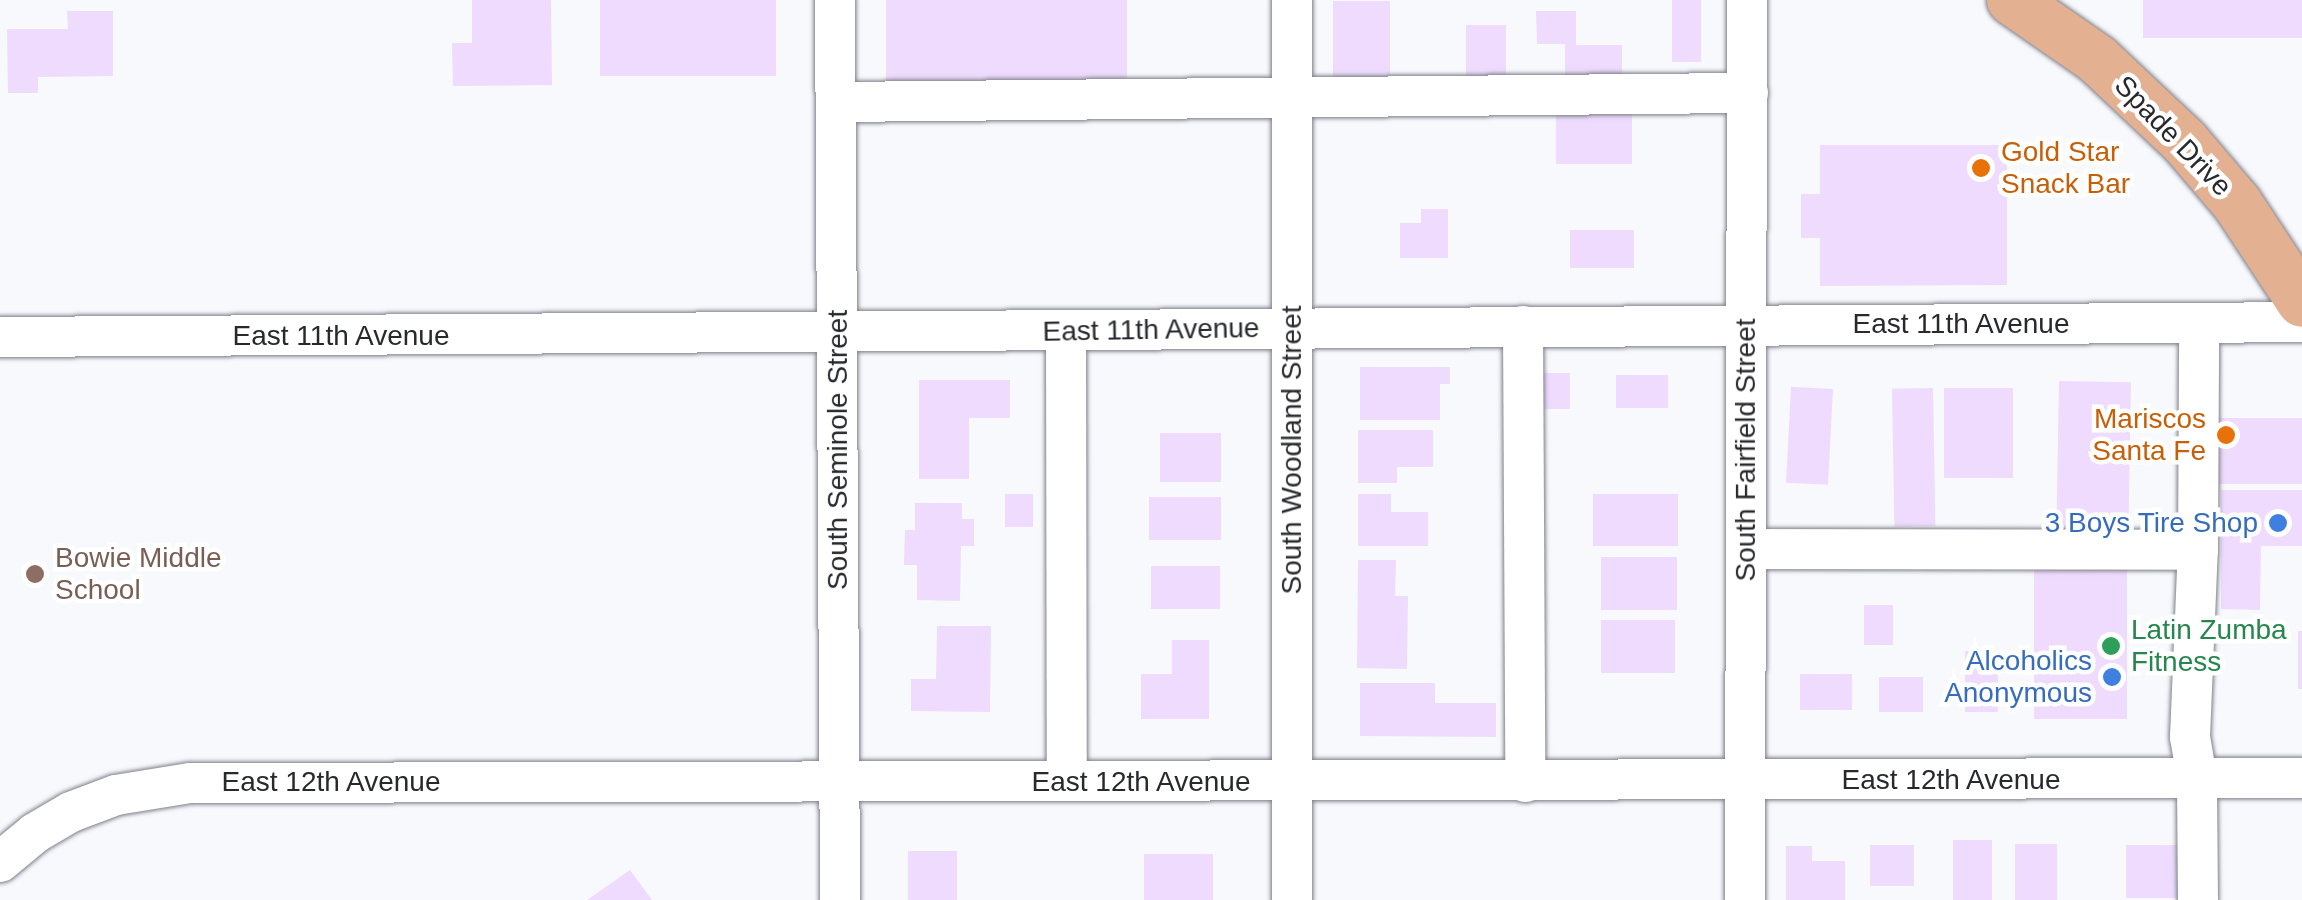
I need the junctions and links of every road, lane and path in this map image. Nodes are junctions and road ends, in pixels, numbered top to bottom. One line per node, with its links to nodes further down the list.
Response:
1 (835, 0): 7 (street, South Seminole Street)
2 (1292, 0): 6 (street, South Woodland Street)
3 (1747, 0): 5 (street, South Fairfield Street)
4 (2012, 0): 8 (main road, Spade Drive)
5 (1748, 93): 6 (street); 11 (street, South Fairfield Street)
6 (1292, 98): 7 (street); 13 (street, South Woodland Street)
7 (836, 102): 15 (street, South Seminole Street)
8 (2302, 302)
9 (2199, 322): 10 (street, East 11th Avenue); 11 (street, East 11th Avenue); 18 (street)
10 (2302, 322)
11 (1746, 325): 12 (street, East 11th Avenue); 17 (street, South Fairfield Street)
12 (1523, 326): 13 (street, East 11th Avenue); 25 (street)
13 (1292, 328): 14 (street, East 11th Avenue); 24 (street, South Woodland Street)
14 (1066, 331): 15 (street, East 11th Avenue); 22 (street)
15 (837, 334): 16 (street, East 11th Avenue); 21 (street, South Seminole Street)
16 (0, 338)
17 (1746, 549): 18 (street); 23 (street, South Fairfield Street)
18 (2198, 550): 19 (street)
19 (2196, 778): 20 (street, East 12th Avenue); 23 (street, East 12th Avenue); 30 (street)
20 (2302, 778)
21 (841, 780): 22 (street, East 12th Avenue); 26 (street, East 12th Avenue); 27 (street, South Seminole Street)
22 (1067, 781): 24 (street, East 12th Avenue)
23 (1745, 781): 25 (street, East 12th Avenue); 29 (street, South Fairfield Street)
24 (1293, 782): 25 (street, East 12th Avenue); 28 (street, South Woodland Street)
25 (1525, 782)
26 (0, 862)
27 (840, 900)
28 (1292, 900)
29 (1745, 900)
30 (2198, 900)

